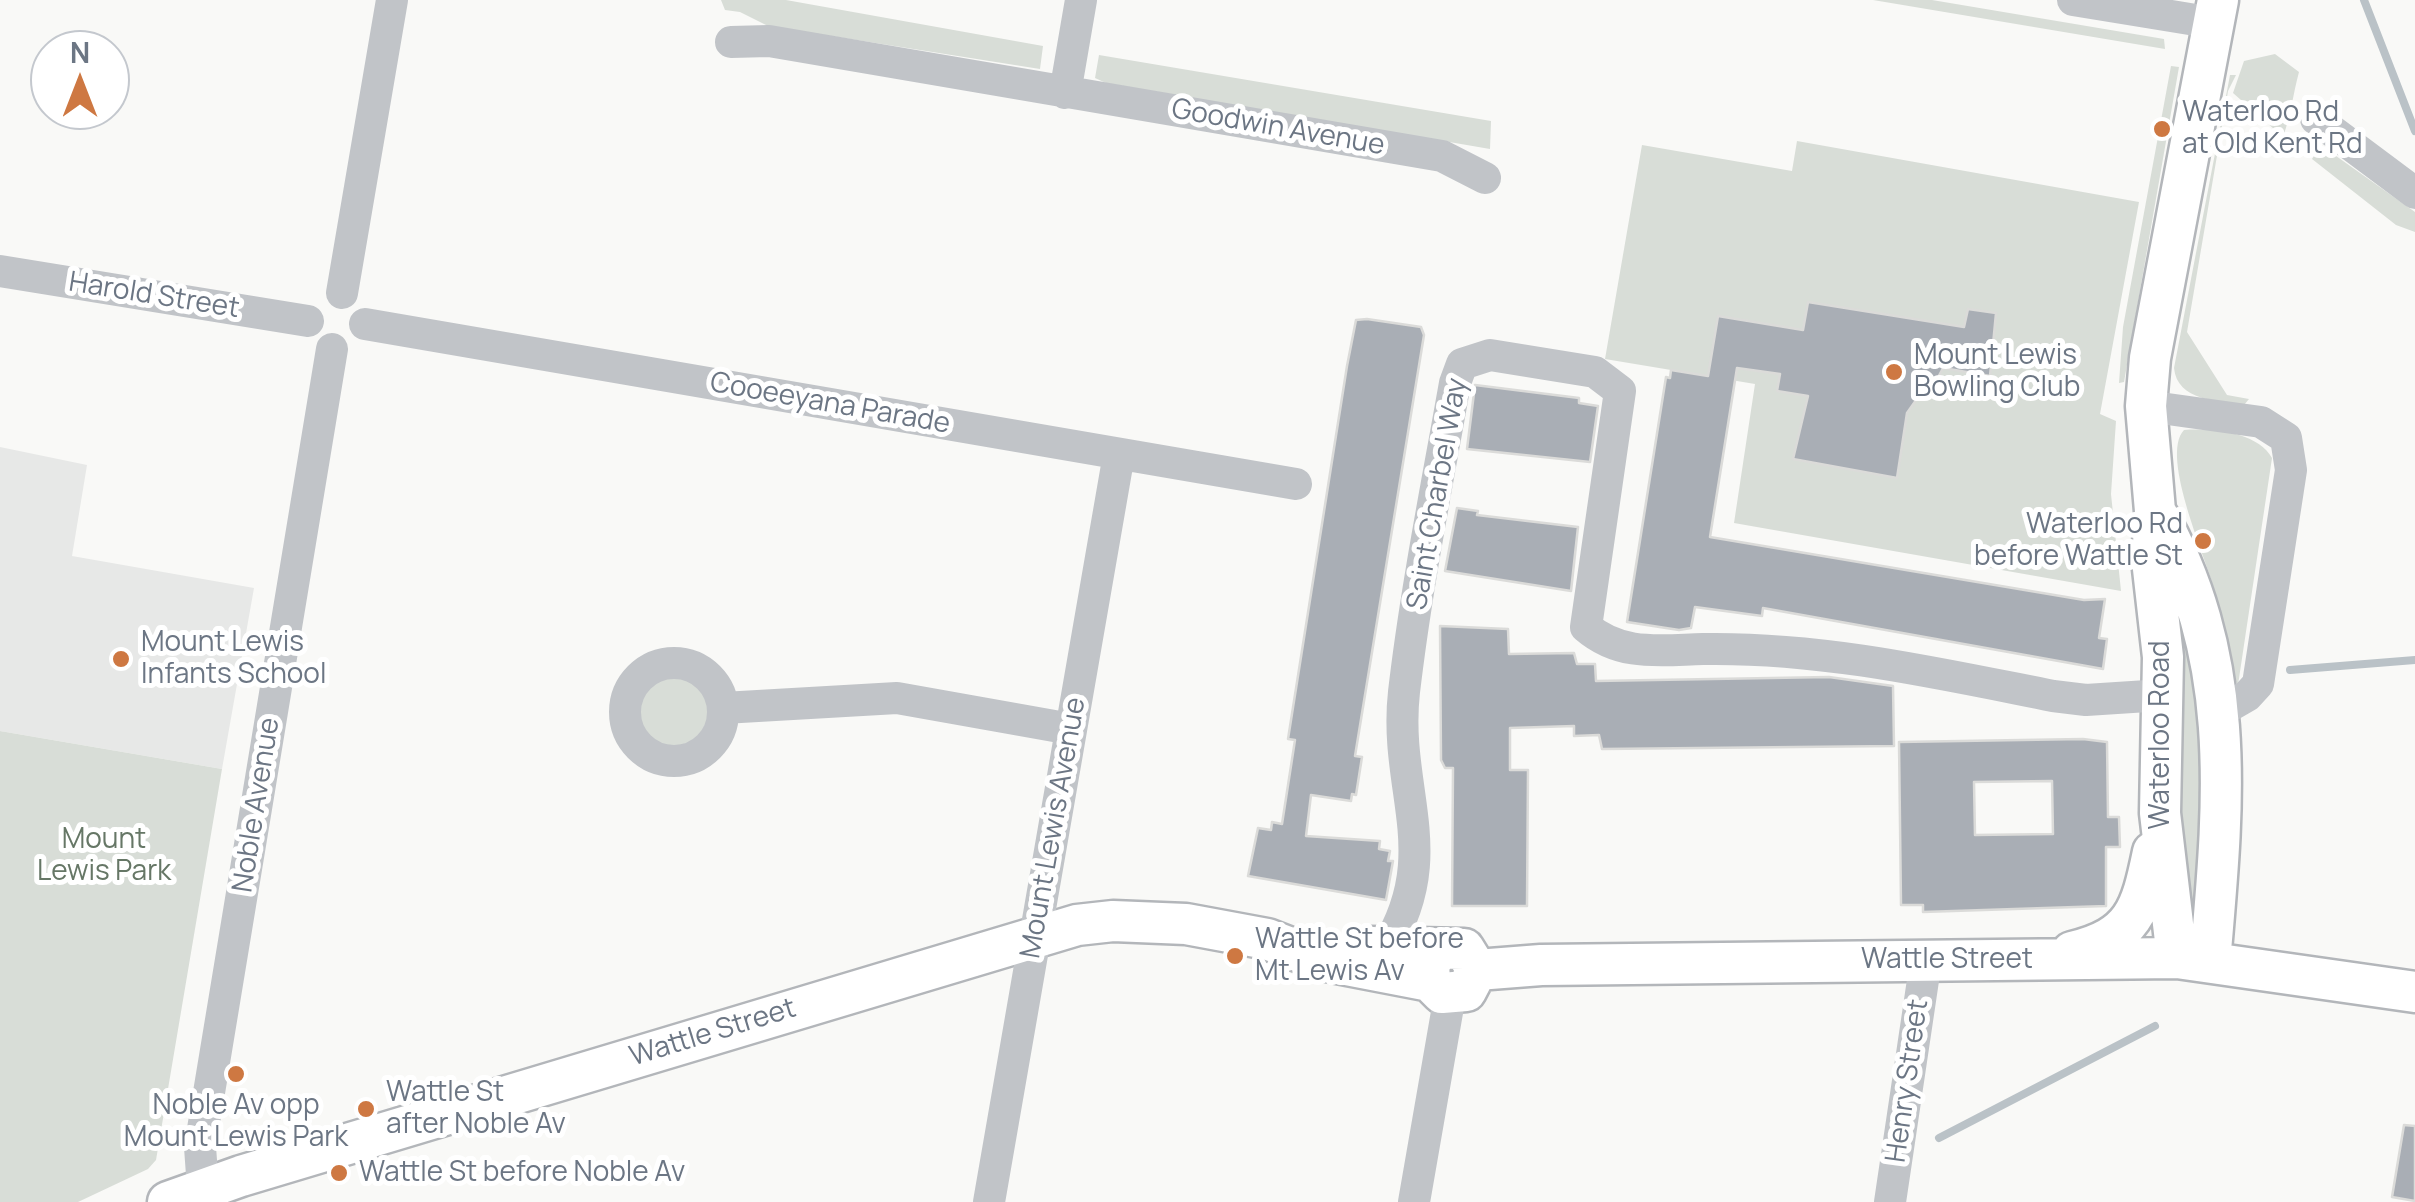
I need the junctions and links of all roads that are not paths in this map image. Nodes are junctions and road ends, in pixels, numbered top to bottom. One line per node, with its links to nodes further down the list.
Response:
1 (392, 0): 11 (street)
2 (1081, 0): 6 (street)
3 (2073, 0): 4 (street)
4 (2216, 11): 15 (main road, Waterloo Road)
5 (731, 42): 6 (street, Goodwin Avenue)
6 (1066, 92): 8 (street, Goodwin Avenue)
7 (2316, 120): 9 (street)
8 (1485, 178)
9 (2415, 193)
10 (0, 271): 12 (street, Harold Street)
11 (342, 293): 12 (street); 13 (street)
12 (308, 321): 14 (street)
13 (365, 324): 14 (street); 16 (street, Cooeeyana Parade)
14 (332, 349): 32 (street, Noble Avenue)
15 (2146, 406): 18 (main road, Waterloo Road); 21 (street)
16 (1119, 454): 17 (street, Cooeeyana Parade); 22 (street, Mount Lewis Avenue)
17 (1296, 484)
18 (2155, 511): 19 (main road, Waterloo Road); 21 (main road, Waterloo Road)
19 (2163, 695): 23 (main road, Waterloo Road); 26 (street, Saint Charbel Way)
20 (723, 708): 22 (street)
21 (2221, 711): 29 (main road, Waterloo Road)
22 (1071, 729): 24 (street, Mount Lewis Avenue)
23 (2160, 814): 27 (main road); 29 (main road, Waterloo Road)
24 (1035, 936): 25 (main road, Wattle Street); 32 (main road, Wattle Street); 33 (street, Mount Lewis Avenue)
25 (1267, 939): 26 (main road, Wattle Street); 30 (main road, Wattle Street)
26 (1385, 950): 30 (main road, Wattle Street)
27 (2042, 959): 28 (main road, Wattle Street); 29 (main road, Wattle Street)
28 (1926, 960): 30 (main road, Wattle Street); 35 (street, Henry Street)
29 (2193, 960): 31 (main road, Wattle Street)
30 (1449, 974): 34 (street)
31 (2415, 992)
32 (192, 1198)
33 (990, 1202)
34 (1414, 1202)
35 (1890, 1202)

